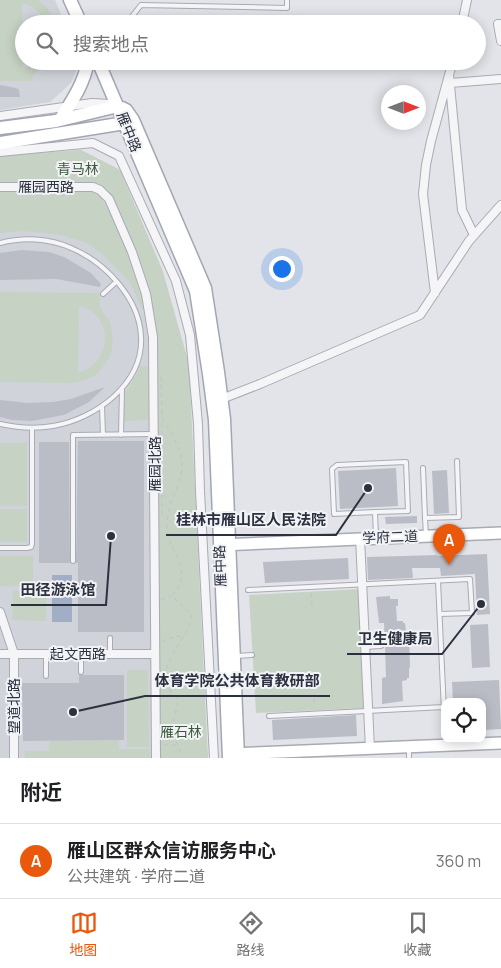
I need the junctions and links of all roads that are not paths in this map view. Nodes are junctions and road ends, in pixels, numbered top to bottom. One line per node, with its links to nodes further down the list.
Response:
1 (70, 0): 4 (main road)
2 (287, 0): 5 (lane)
3 (467, 0): 6 (street)
4 (77, 15)
5 (134, 15)
6 (464, 15)
7 (501, 24): 8 (street)
8 (501, 41)
9 (86, 70): 14 (main road)
10 (102, 70): 15 (main road)
11 (452, 70): 12 (street)
12 (450, 79): 13 (street); 25 (street); 28 (street)
13 (501, 79)
14 (69, 106): 15 (street); 16 (street); 17 (main road)
15 (118, 106): 17 (main road); 18 (main road, 雁中路); 33 (main road, 雁中路)
16 (0, 116)
17 (60, 120): 19 (main road)
18 (125, 123): 20 (main road); 33 (main road, 雁中路)
19 (0, 128)
20 (0, 143)
21 (0, 152): 82 (street)
22 (0, 187): 23 (street, 雁园西路)
23 (93, 187): 31 (street, 雁园北路)
24 (501, 205): 25 (street)
25 (474, 235): 28 (street)
26 (0, 243): 27 (lane)
27 (116, 282): 29 (lane); 30 (lane)
28 (435, 293): 33 (street)
29 (103, 294)
30 (141, 337): 31 (lane); 32 (lane)
31 (153, 337): 37 (street, 雁园北路)
32 (122, 388): 34 (lane); 39 (lane)
33 (217, 400): 48 (main road, 雁中路)
34 (102, 406): 36 (lane); 38 (lane)
35 (0, 424): 36 (lane)
36 (32, 428): 49 (lane)
37 (154, 434): 39 (lane); 64 (street, 雁园北路)
38 (103, 435): 39 (lane); 50 (lane)
39 (122, 435)
40 (457, 461): 43 (lane)
41 (423, 468): 43 (lane)
42 (375, 512): 42 (lane); 46 (lane)
43 (425, 518): 45 (lane)
44 (501, 533): 45 (street, 学府二道)
45 (426, 535): 46 (street, 学府二道)
46 (376, 537): 47 (street, 学府二道)
47 (360, 538): 48 (street, 学府二道); 52 (street)
48 (224, 544): 66 (main road, 雁中路)
49 (0, 548)
50 (73, 561)
51 (438, 581): 52 (lane); 55 (lane); 55 (lane)
52 (362, 585): 53 (lane); 58 (street)
53 (248, 590)
54 (0, 612): 60 (street, 望道北路)
55 (440, 614): 69 (lane)
56 (110, 638): 63 (lane)
57 (381, 646): 58 (lane)
58 (364, 647): 71 (street)
59 (0, 654): 60 (street, 起文西路)
60 (14, 654): 61 (street, 起文西路); 80 (street, 望道北路)
61 (46, 654): 62 (street, 起文西路); 68 (lane)
62 (81, 654): 63 (street, 起文西路); 67 (lane)
63 (110, 654): 64 (street, 起文西路)
64 (155, 654): 81 (street, 雁园北路)
65 (252, 655): 66 (lane)
66 (228, 657): 79 (main road, 雁中路)
67 (81, 672)
68 (46, 676)
69 (444, 698)
70 (441, 707): 71 (lane)
71 (368, 711): 72 (lane); 76 (street)
72 (269, 716)
73 (442, 743): 77 (street)
74 (486, 743): 75 (street)
75 (501, 743)
76 (370, 749): 77 (street); 78 (street)
77 (409, 753)
78 (304, 755): 79 (street)
79 (233, 756)
80 (14, 758)
81 (156, 758)
82 (214, 758)

